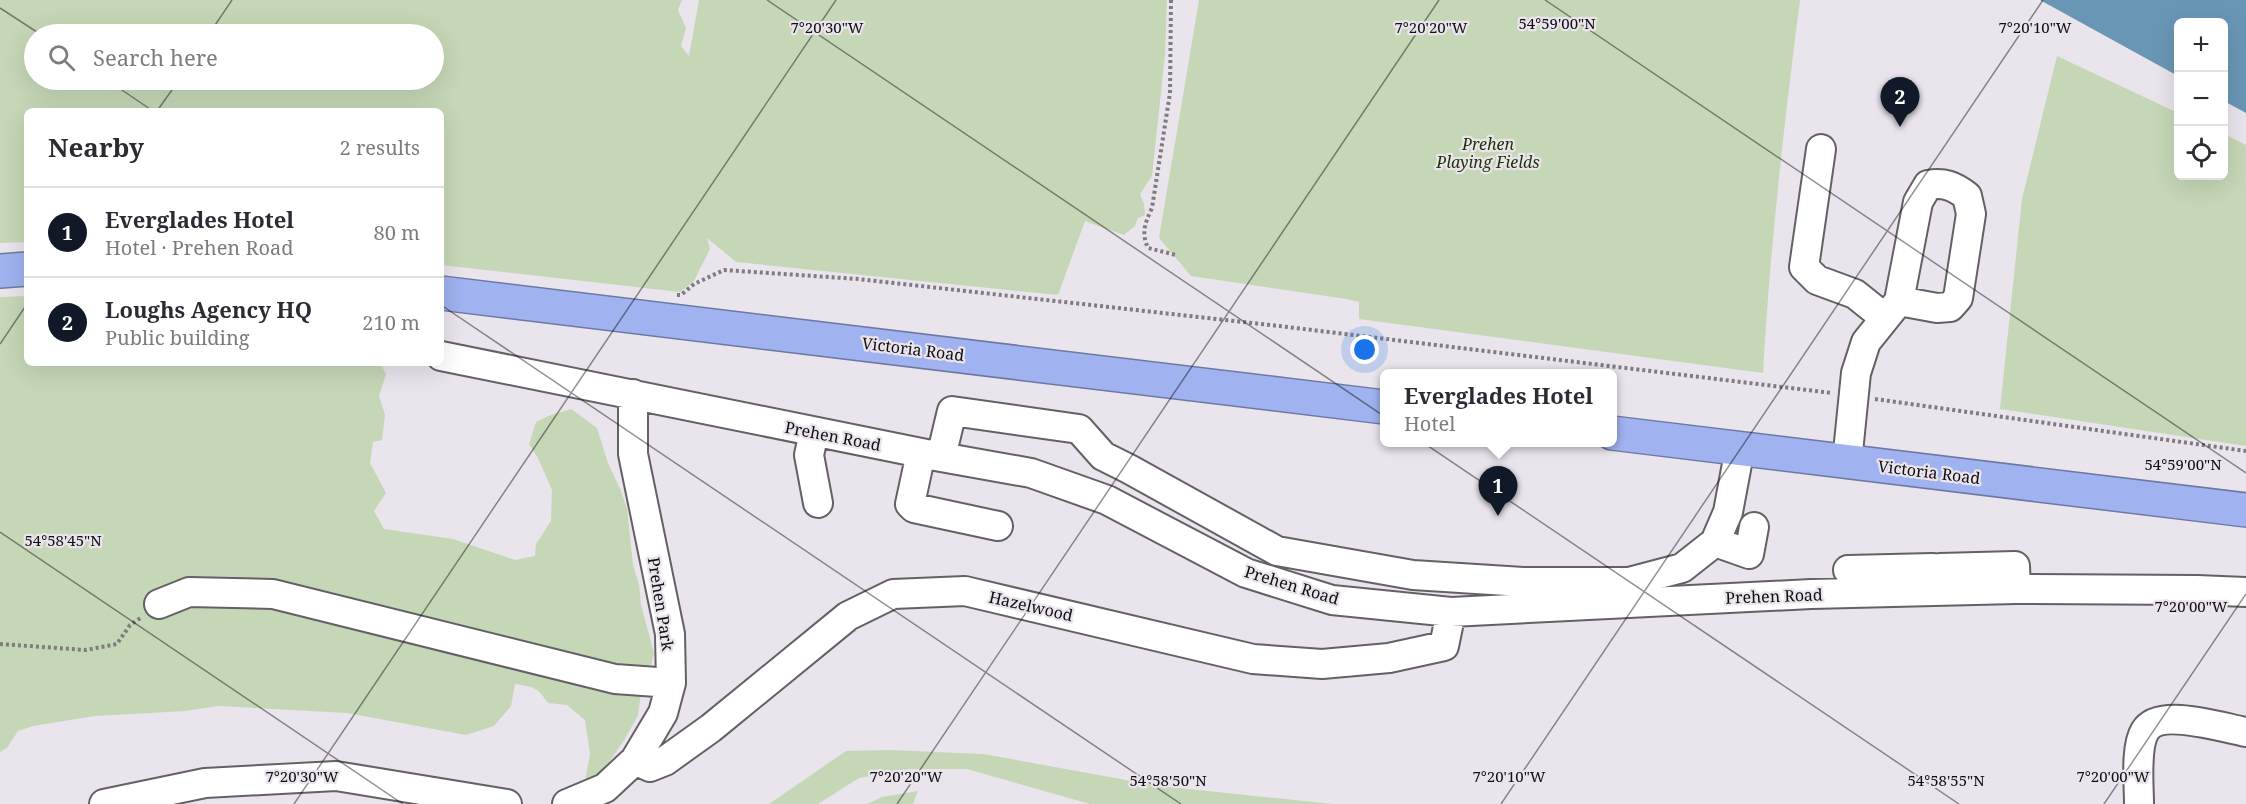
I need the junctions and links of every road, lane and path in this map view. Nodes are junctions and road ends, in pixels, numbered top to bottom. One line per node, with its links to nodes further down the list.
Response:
1 (1171, 0): 3 (path)
2 (1821, 149): 10 (street)
3 (1176, 255)
4 (24, 269): 5 (highway)
5 (0, 271)
6 (444, 293): 11 (highway, Victoria Road)
7 (669, 294): 10 (path)
8 (444, 357): 9 (street, Prehen Road)
9 (633, 394): 12 (street, Prehen Road); 27 (street, Prehen Park)
10 (1853, 396): 15 (path); 17 (street)
11 (1380, 406)
12 (814, 432): 16 (street, Prehen Road); 18 (street)
13 (1617, 434): 14 (highway, Victoria Road)
14 (1740, 448): 17 (highway, Victoria Road); 22 (street)
15 (2246, 451)
16 (931, 455): 20 (street); 22 (street); 25 (street, Prehen Road)
17 (1847, 462): 19 (highway, Victoria Road)
18 (818, 503)
19 (2246, 510)
20 (998, 526)
21 (1754, 527): 22 (street)
22 (1715, 542)
23 (2246, 592): 25 (street, Prehen Road)
24 (159, 604): 26 (path); 27 (street)
25 (1451, 612): 29 (street, Hazelwood)
26 (0, 644)
27 (671, 683): 29 (street, Prehen Park)
28 (2246, 732): 33 (street)
29 (635, 760): 32 (street, Prehen Park)
30 (104, 804): 31 (street)
31 (507, 804)
32 (567, 804)
33 (2139, 804)

